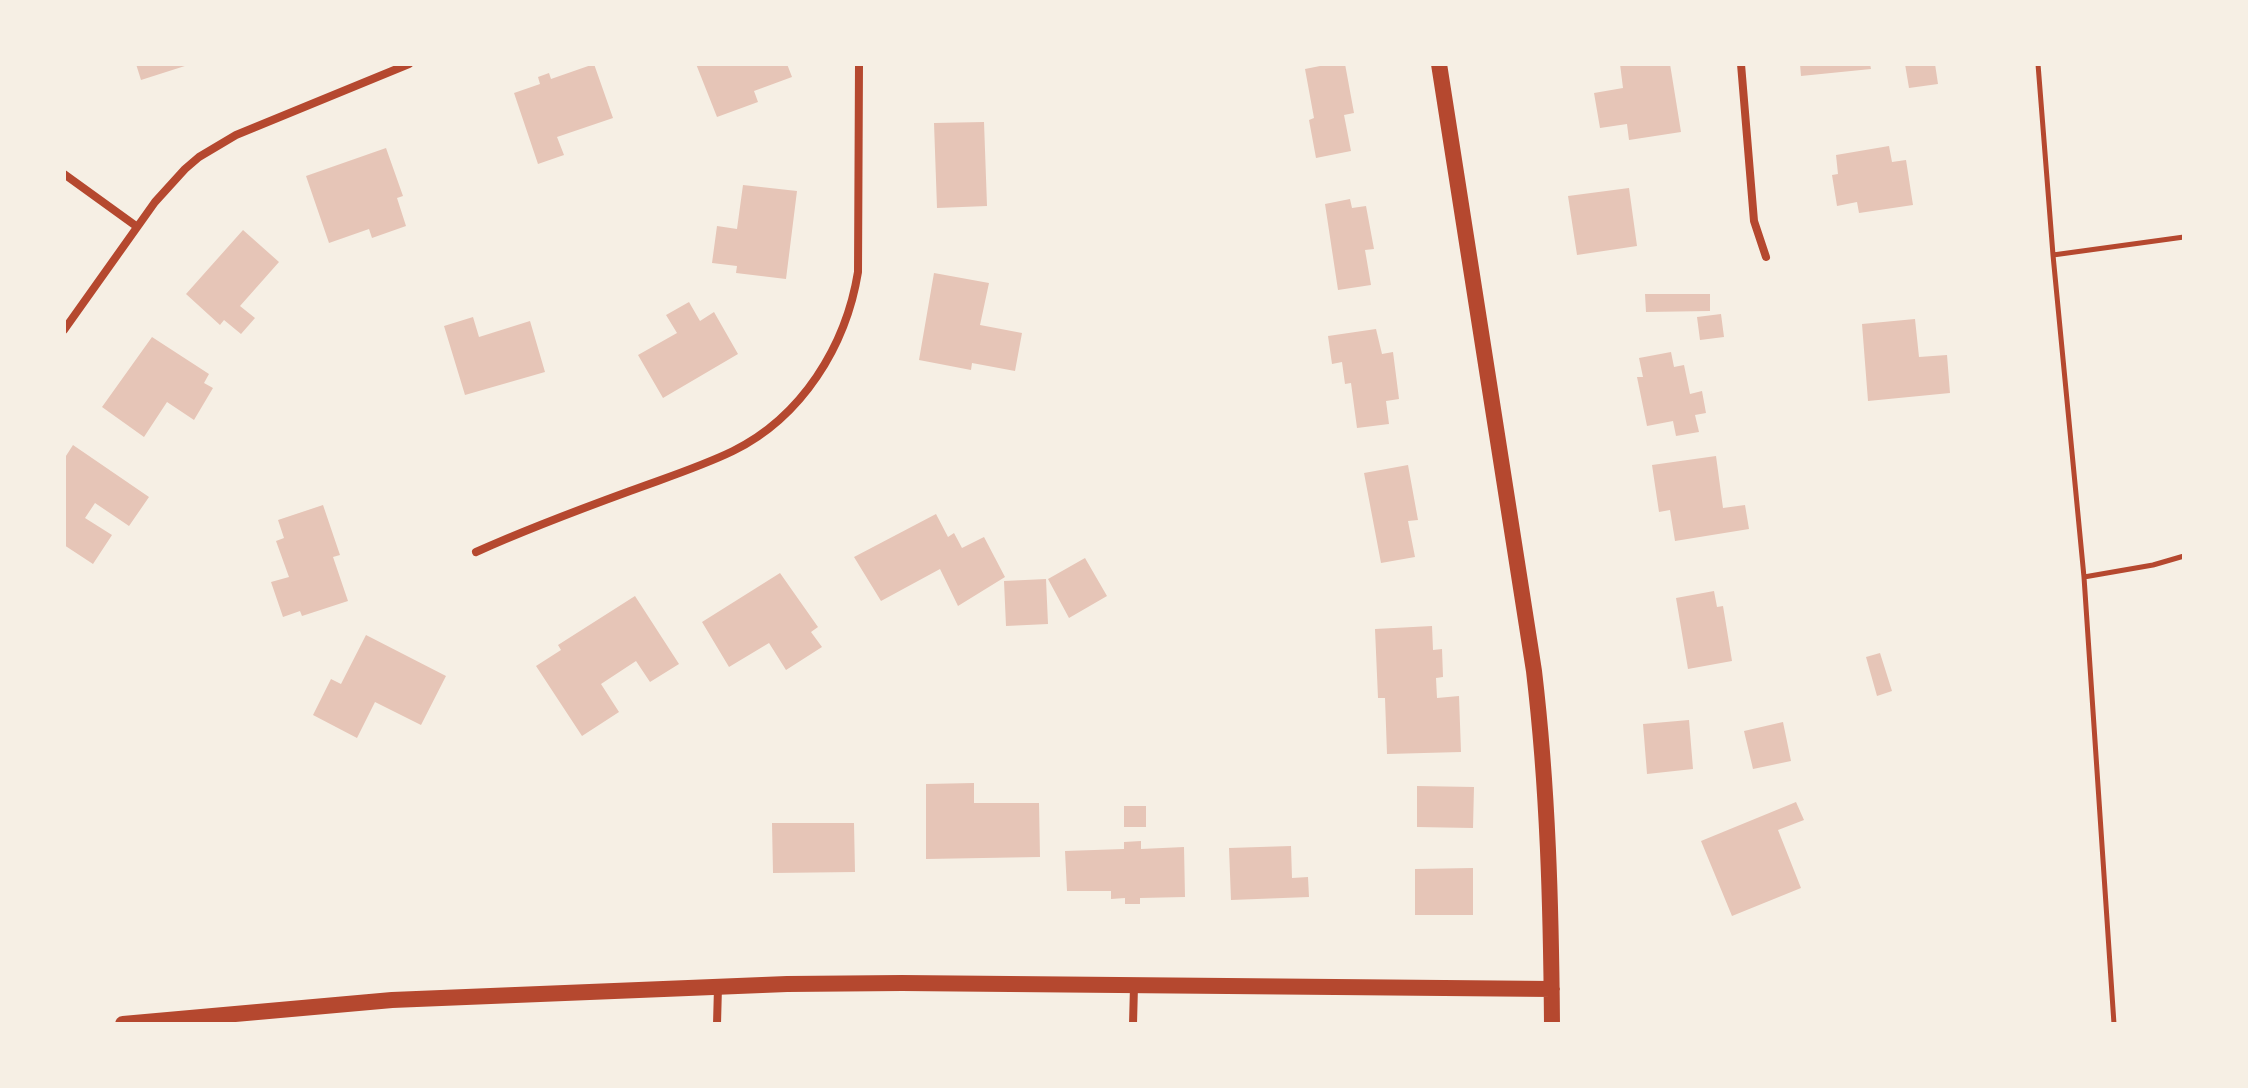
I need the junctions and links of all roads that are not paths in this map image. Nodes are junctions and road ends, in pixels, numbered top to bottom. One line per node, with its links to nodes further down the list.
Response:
1 (409, 64): 6 (street)
2 (859, 64): 9 (street)
3 (1439, 64): 12 (main road)
4 (1741, 64): 7 (street)
5 (64, 174): 6 (street)
6 (136, 226): 8 (street)
7 (1766, 257)
8 (64, 330)
9 (476, 552)
10 (1134, 985): 11 (main road); 12 (main road); 15 (street)
11 (718, 987): 13 (main road); 14 (street)
12 (1552, 989): 16 (main road)
13 (123, 1024)
14 (717, 1024)
15 (1133, 1024)
16 (1552, 1024)

